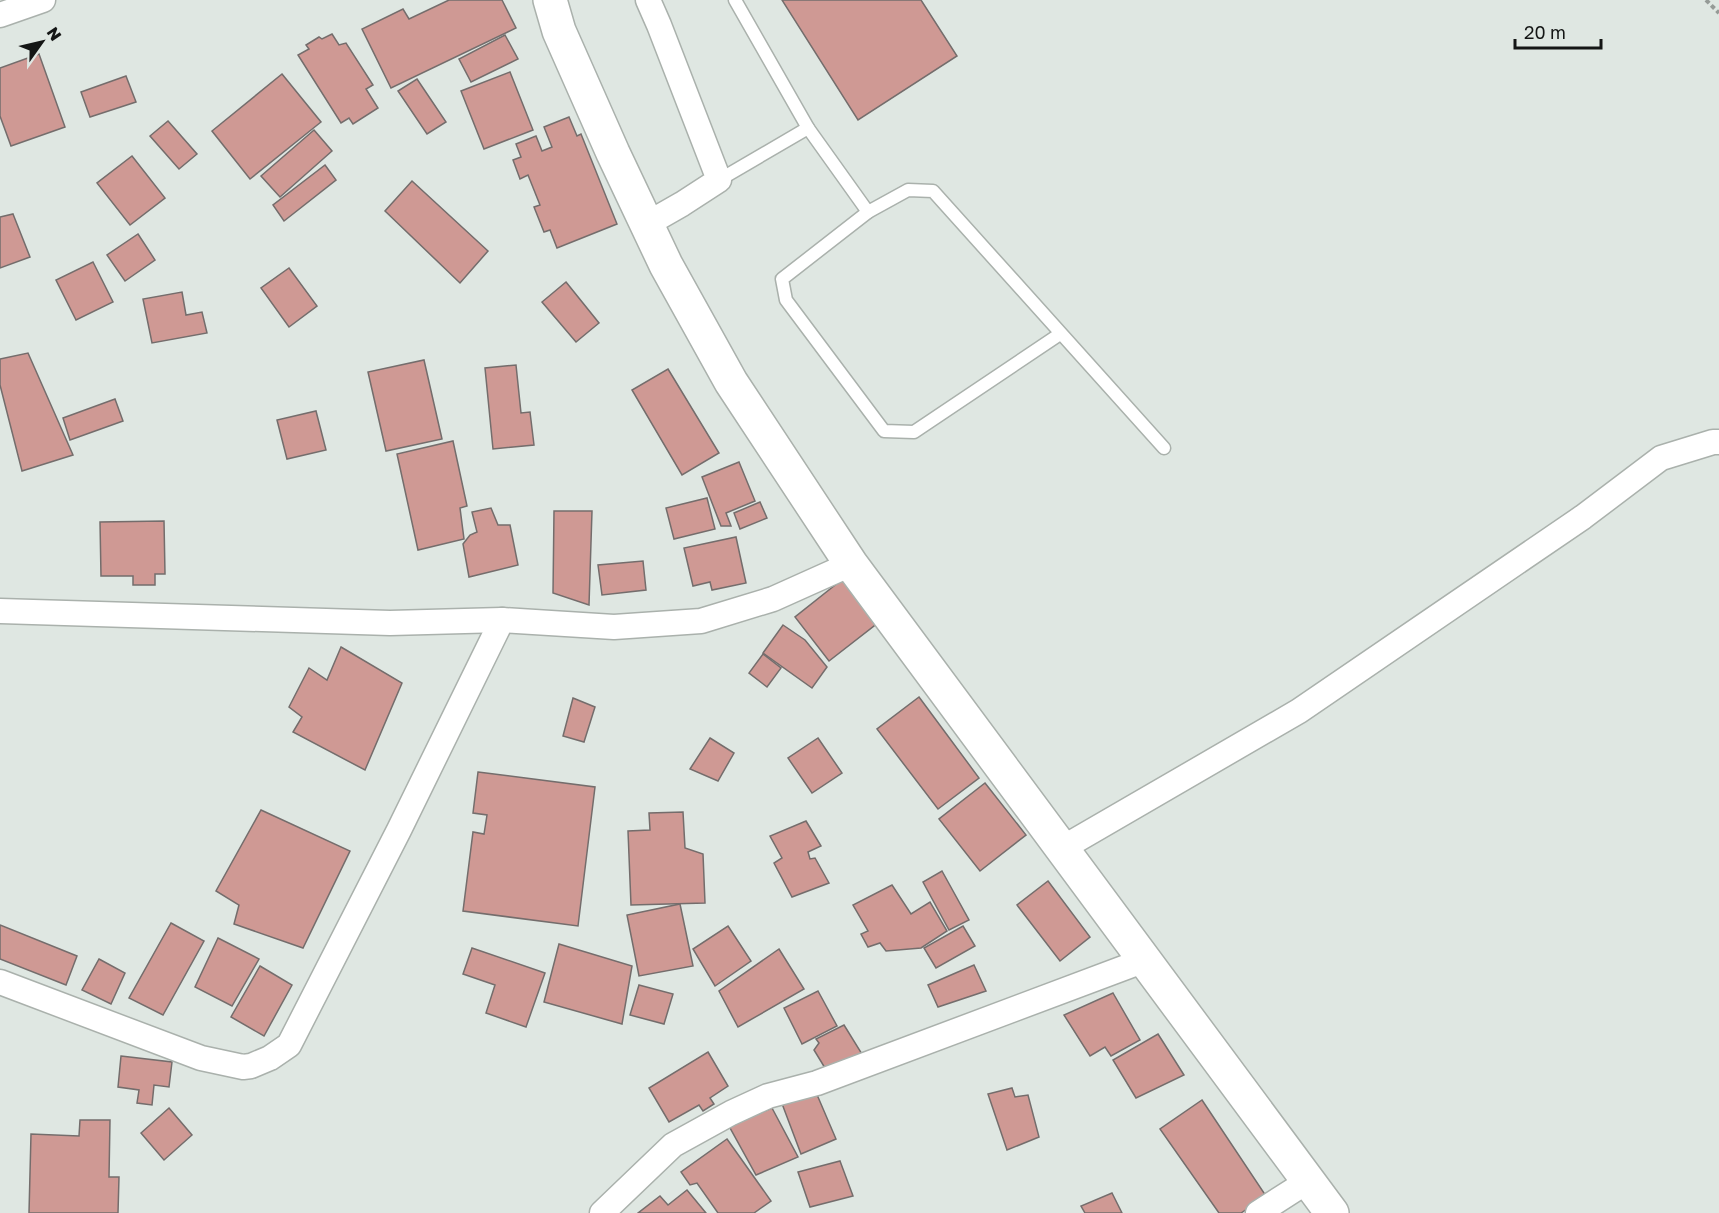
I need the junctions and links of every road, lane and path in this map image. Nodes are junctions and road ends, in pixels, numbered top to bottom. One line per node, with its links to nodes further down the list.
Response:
1 (44, 0): 7 (street)
2 (550, 0): 11 (street)
3 (648, 0): 9 (street)
4 (735, 0): 8 (lane)
5 (1706, 0): 6 (path)
6 (1719, 13)
7 (0, 15)
8 (808, 128): 9 (lane); 10 (lane)
9 (719, 180): 11 (street)
10 (867, 212): 12 (lane); 12 (lane)
11 (647, 224): 15 (street)
12 (1060, 334): 14 (lane)
13 (1719, 442): 18 (street)
14 (1164, 448)
15 (851, 564): 17 (street); 18 (street)
16 (0, 611): 17 (street)
17 (502, 620): 20 (street)
18 (1061, 849): 19 (street)
19 (1145, 960): 21 (street); 22 (street)
20 (0, 982)
21 (1308, 1181): 23 (street); 24 (street)
22 (602, 1213)
23 (1258, 1213)
24 (1332, 1213)

